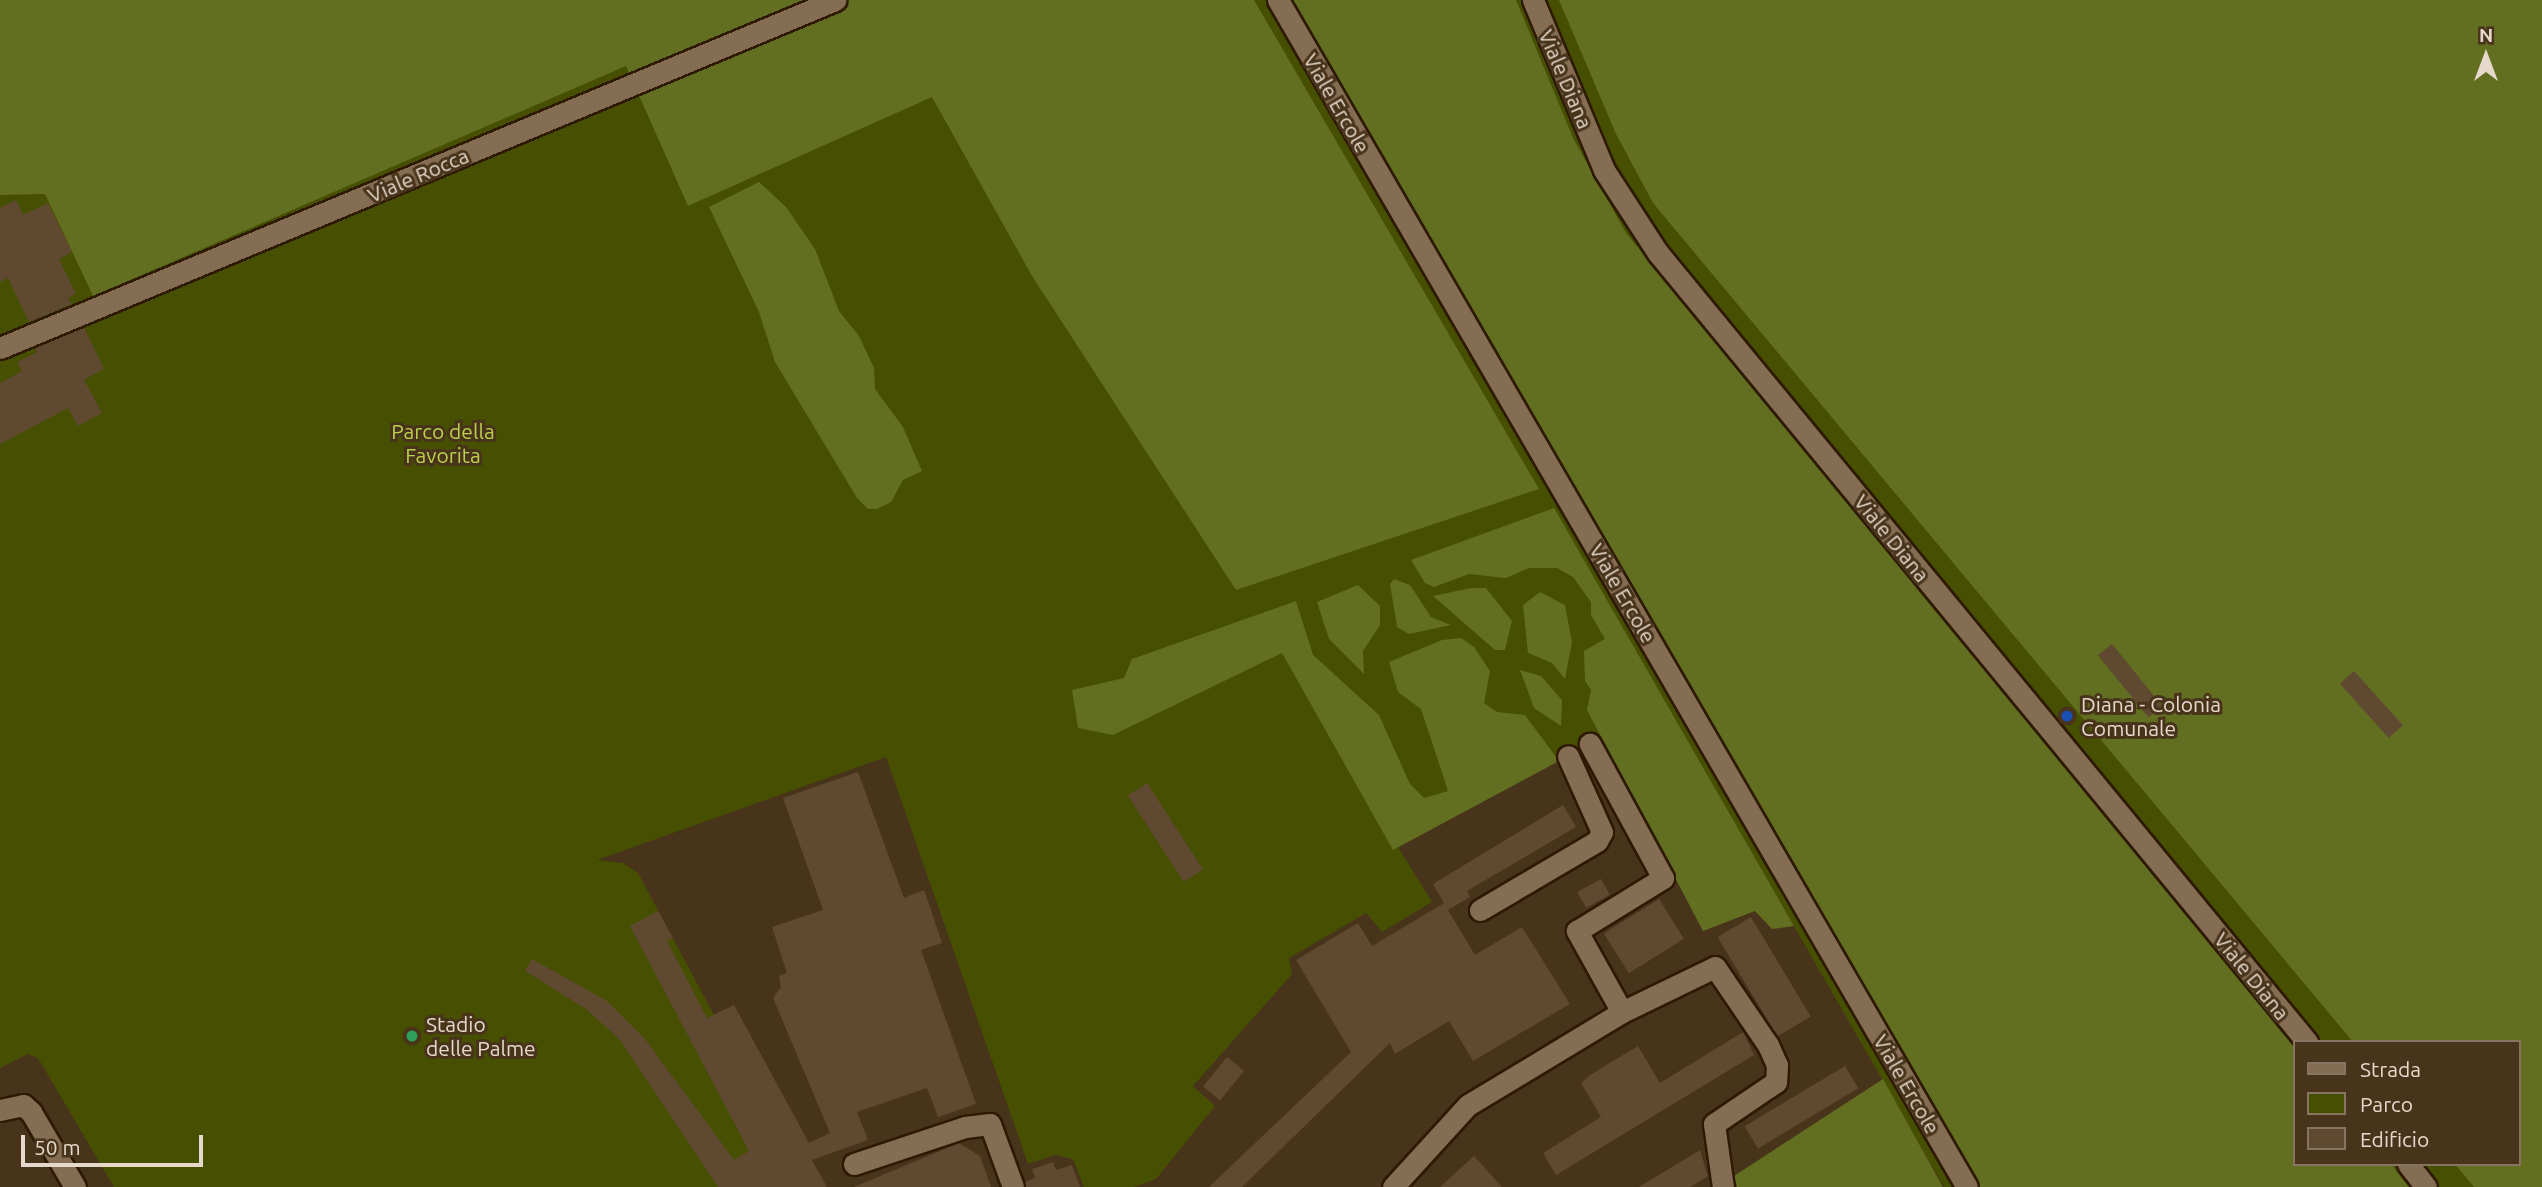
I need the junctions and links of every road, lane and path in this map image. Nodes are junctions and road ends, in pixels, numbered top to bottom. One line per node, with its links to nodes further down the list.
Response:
1 (835, 0): 4 (street, Viale Rocca)
2 (1278, 0): 17 (street, Viale Ercole)
3 (1533, 0): 9 (street, Viale Diana)
4 (0, 348)
5 (1590, 744): 8 (street)
6 (1568, 756): 7 (street)
7 (1480, 910)
8 (1622, 1012): 15 (street); 16 (street)
9 (2305, 1040)
10 (0, 1110): 13 (street)
11 (854, 1164): 14 (street)
12 (2410, 1166): 18 (street)
13 (75, 1187)
14 (1013, 1187)
15 (1393, 1187)
16 (1723, 1187)
17 (1967, 1187)
18 (2426, 1187)

